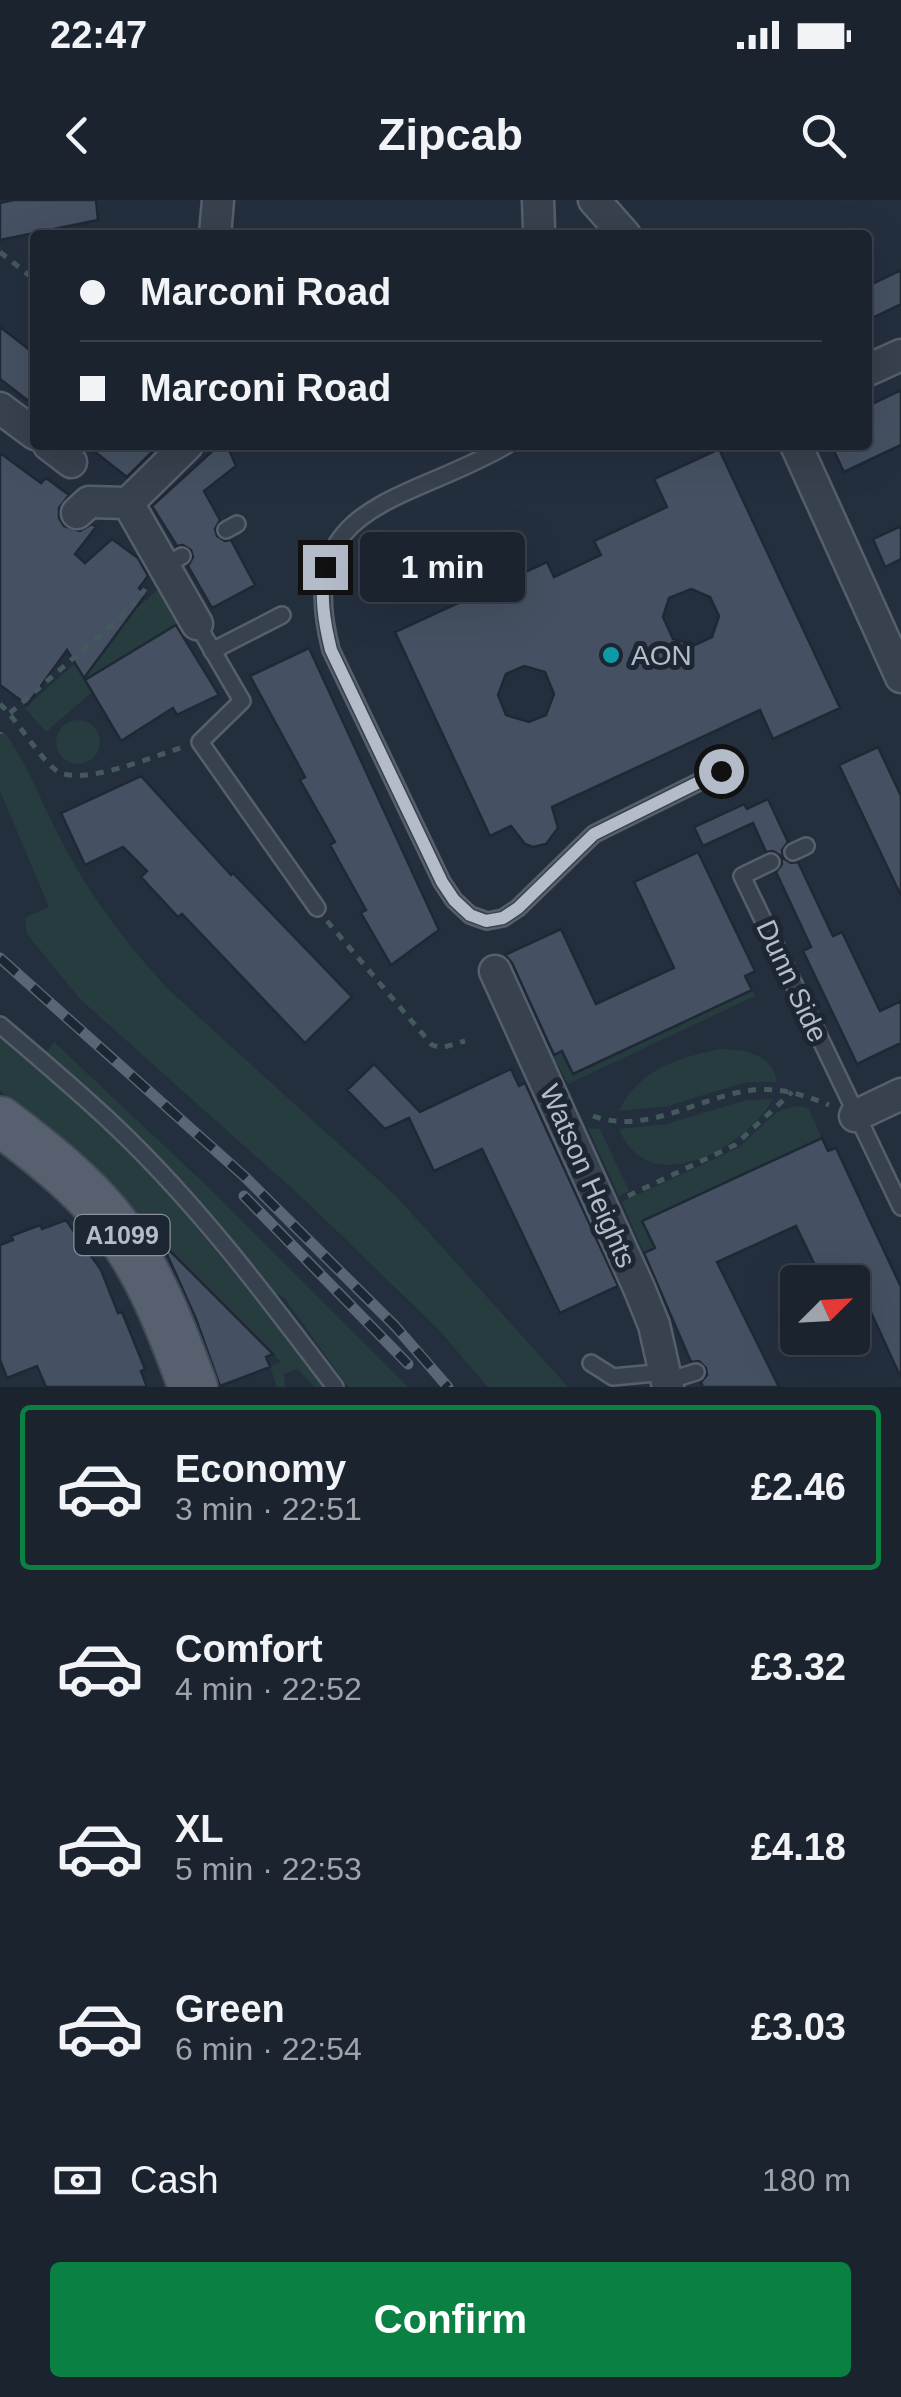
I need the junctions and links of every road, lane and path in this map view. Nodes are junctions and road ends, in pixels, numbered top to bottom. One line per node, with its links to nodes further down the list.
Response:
1 (218, 200): 3 (street)
2 (594, 200): 4 (street)
3 (215, 230)
4 (621, 230)
5 (0, 252): 6 (path)
6 (30, 276)
7 (901, 355): 8 (street)
8 (872, 368)
9 (0, 408): 10 (street)
10 (30, 430)
11 (182, 450): 14 (street)
12 (496, 450): 23 (lane)
13 (798, 450): 19 (street)
14 (128, 503): 15 (street); 16 (street)
15 (77, 513)
16 (173, 561): 18 (street); 21 (path)
17 (282, 615): 18 (lane)
18 (204, 638): 22 (lane)
19 (901, 678)
20 (0, 704): 21 (path)
21 (10, 713): 22 (path)
22 (200, 742): 25 (lane)
23 (721, 771)
24 (771, 862): 32 (lane, Dunn Side)
25 (317, 908): 28 (path)
26 (494, 970): 34 (street, Watson Heights)
27 (0, 1026): 39 (lane)
28 (465, 1041)
29 (792, 1092): 31 (path); 32 (path); 34 (path)
30 (901, 1094): 32 (street)
31 (581, 1112)
32 (856, 1116): 35 (lane, Dunn Side)
33 (0, 1121): 38 (main road, A1099)
34 (603, 1207): 37 (street, Watson Heights)
35 (901, 1208)
36 (591, 1363): 37 (lane)
37 (674, 1378)
38 (193, 1387)
39 (334, 1387)

